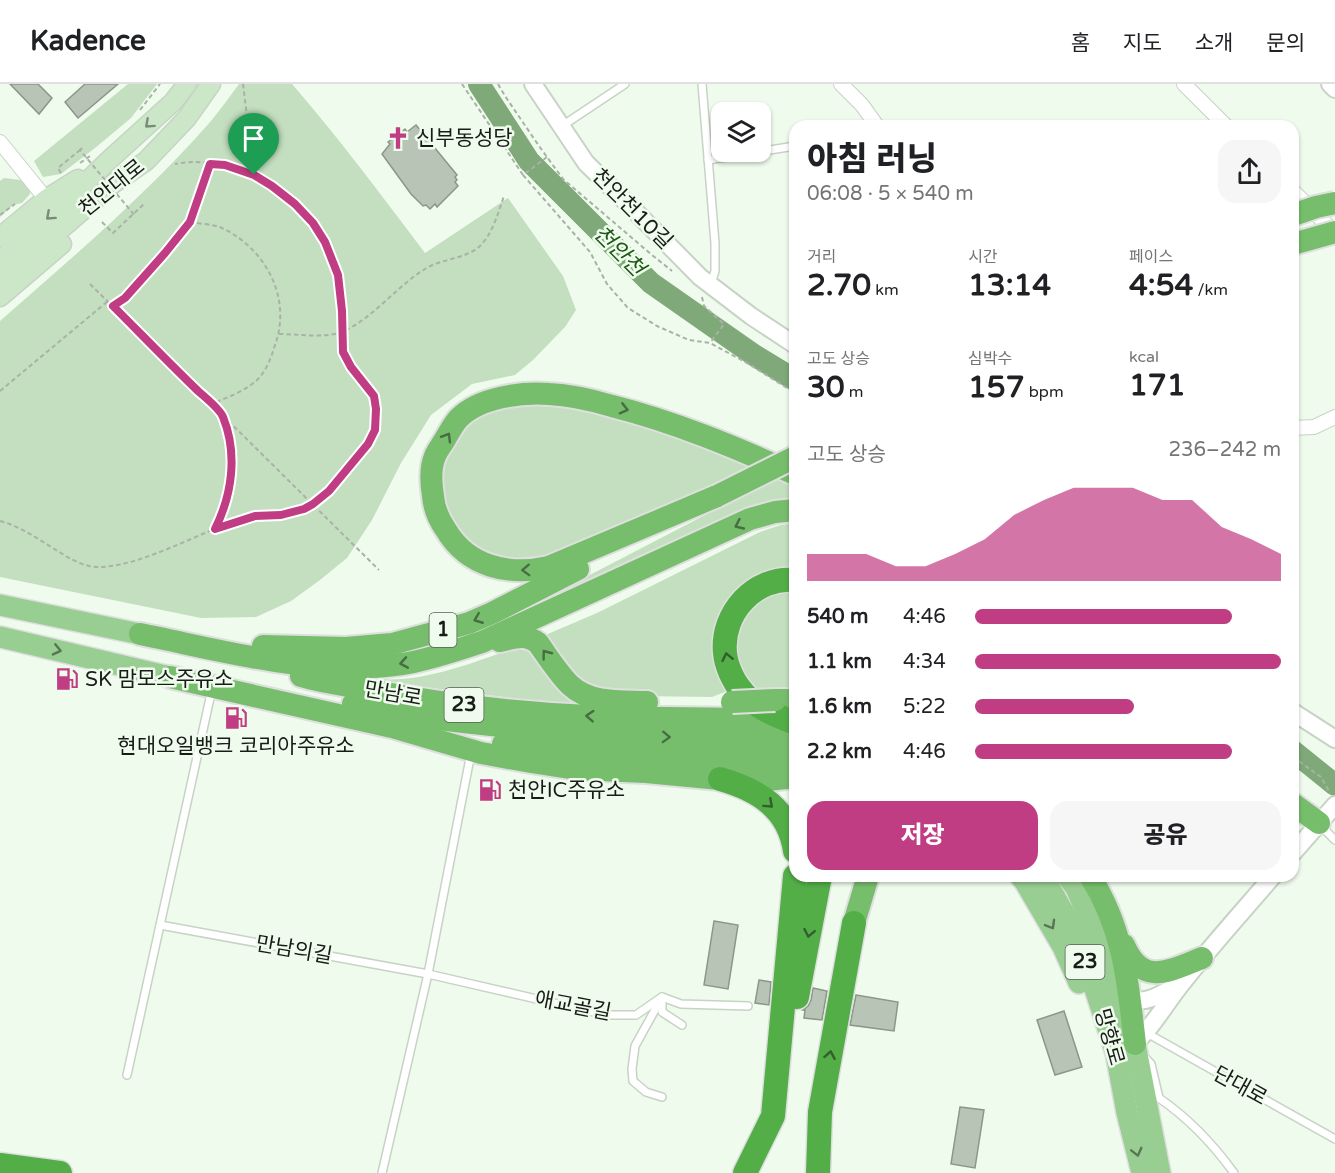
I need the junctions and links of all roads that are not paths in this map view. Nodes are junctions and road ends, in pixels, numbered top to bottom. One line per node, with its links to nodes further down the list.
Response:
1 (187, 84): 16 (main road, 천안대로, one-way to 16)
2 (211, 84): 17 (main road, 천안대로)
3 (533, 84): 12 (street, 천안천10길)
4 (625, 84): 12 (lane)
5 (702, 84): 15 (lane)
6 (841, 84): 10 (street)
7 (1184, 84): 11 (street)
8 (1330, 84): 9 (street)
9 (1335, 89)
10 (873, 120)
11 (1221, 120)
12 (561, 127): 27 (street, 천안천10길)
13 (0, 142): 19 (street)
14 (789, 147): 15 (lane)
15 (708, 160): 27 (lane)
16 (108, 161): 19 (main road); 25 (main road, 천안대로, one-way to 25)
17 (146, 161): 26 (main road, 천안대로); 28 (main road)
18 (1299, 197): 22 (street)
19 (46, 200): 23 (main road)
20 (1335, 203): 21 (highway, bridge)
21 (1299, 213)
22 (1335, 232): 24 (highway, bridge)
23 (0, 237)
24 (1299, 242)
25 (0, 260)
26 (0, 279)
27 (705, 288): 29 (street, 천안천10길)
28 (0, 297)
29 (789, 341)
30 (1335, 417): 31 (street)
31 (1299, 428)
32 (789, 460): 34 (highway, 1, bridge)
33 (789, 471): 34 (highway, one-way to 33)
34 (717, 496): 38 (highway, 1, one-way to 38)
35 (789, 511): 40 (highway, one-way to 40)
36 (789, 579): 46 (highway, one-way to 36)
37 (0, 605): 38 (main road, 만남로 / 1)
38 (140, 634): 40 (highway, one-way to 38); 47 (highway, 만남로 / 23, one-way to 38)
39 (0, 637): 41 (main road, 만남로, one-way to 41)
40 (439, 655): 43 (highway, one-way to 40, bridge)
41 (170, 677): 42 (highway); 48 (highway, 만남로 / 23, one-way to 48)
42 (213, 687): 45 (highway); 70 (lane)
43 (785, 701)
44 (1299, 716): 49 (street)
45 (392, 727): 50 (highway); 51 (highway)
46 (789, 732)
47 (789, 735)
48 (789, 736)
49 (1335, 739)
50 (789, 740)
51 (472, 751): 53 (highway); 74 (lane)
52 (789, 777): 53 (highway)
53 (720, 779): 56 (highway, one-way to 56)
54 (1299, 805): 55 (highway)
55 (1328, 809): 57 (lane); 58 (street)
56 (789, 828)
57 (1335, 840)
58 (1299, 845)
59 (794, 882): 84 (highway)
60 (819, 882): 84 (highway, one-way to 84)
61 (856, 882): 69 (highway)
62 (866, 882): 69 (highway)
63 (875, 882): 69 (main road)
64 (1025, 882): 83 (main road, one-way to 83)
65 (1046, 882): 80 (main road, 망향로 / 23)
66 (1072, 882): 72 (main road, 망향로 / 23)
67 (1094, 882): 71 (highway)
68 (1268, 882): 73 (street)
69 (854, 923): 87 (highway, one-way to 69)
70 (160, 925): 74 (lane, 만남의길); 81 (lane)
71 (1116, 926): 73 (highway); 77 (highway)
72 (1104, 957): 77 (street); 80 (main road, 망향로 / 23)
73 (1202, 958): 75 (street)
74 (428, 974): 76 (lane, 애교골길); 89 (lane)
75 (1181, 983): 77 (street); 80 (street)
76 (662, 997): 78 (lane); 79 (lane); 82 (lane)
77 (1130, 998): 80 (highway)
78 (748, 1006)
79 (682, 1025)
80 (1132, 1043): 83 (main road, 망향로 / 23); 85 (lane, 단대로); 93 (main road, 망향로 / 23); 94 (lane, 망향로)
81 (127, 1075)
82 (662, 1097)
83 (1127, 1113): 92 (main road, 망향로 / 23, one-way to 92)
84 (773, 1116): 90 (highway); 91 (highway)
85 (1335, 1139)
86 (0, 1165): 88 (highway)
87 (809, 1171)
88 (60, 1173)
89 (382, 1173)
90 (745, 1173)
91 (762, 1173)
92 (1142, 1173)
93 (1160, 1173)
94 (1234, 1173)

